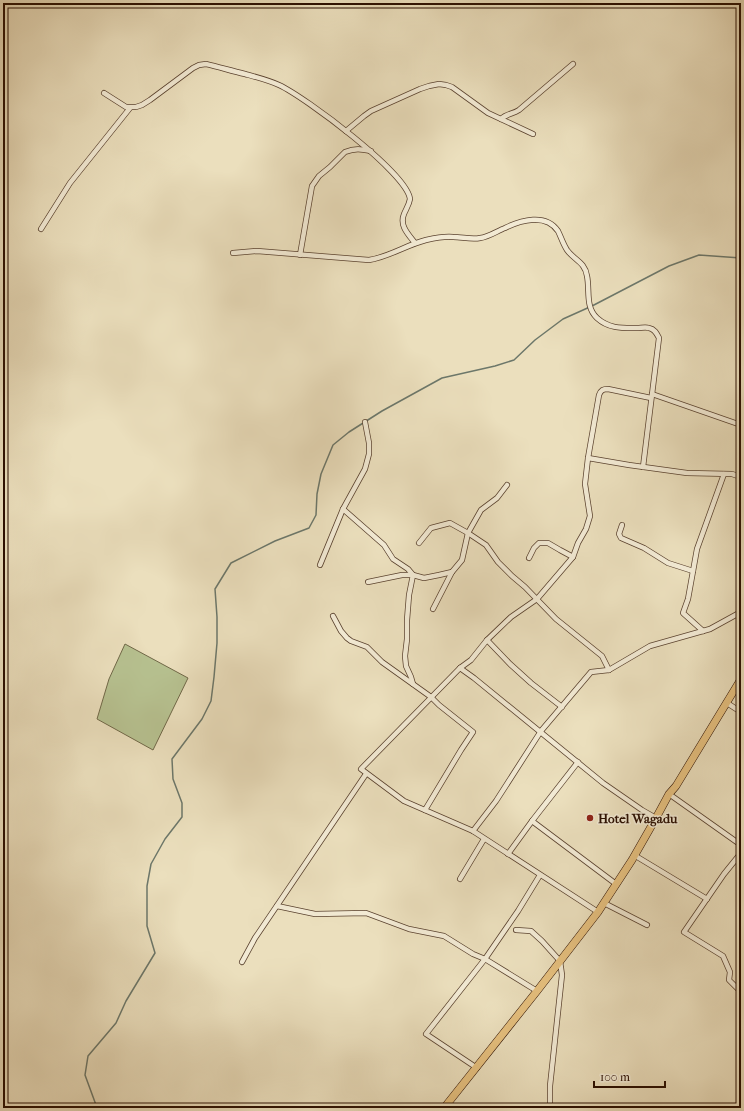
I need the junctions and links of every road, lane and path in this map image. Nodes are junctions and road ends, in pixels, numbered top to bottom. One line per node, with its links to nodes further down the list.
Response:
1 (573, 64): 4 (street)
2 (104, 93): 3 (street)
3 (130, 108): 5 (street); 8 (street)
4 (501, 119): 5 (street); 6 (street)
5 (346, 131): 7 (street)
6 (533, 134)
7 (371, 152): 9 (street); 11 (street)
8 (41, 229)
9 (415, 243): 11 (street); 12 (street)
10 (233, 253): 11 (street)
11 (300, 255)
12 (652, 396): 14 (street); 15 (street); 16 (street)
13 (365, 422): 20 (street)
14 (741, 426)
15 (588, 458): 16 (street); 24 (street)
16 (643, 468): 17 (street)
17 (724, 474): 18 (street); 27 (street)
18 (741, 477)
19 (507, 485): 22 (street)
20 (342, 509): 26 (street); 29 (street)
21 (622, 525): 27 (street)
22 (468, 533): 23 (street); 28 (street); 31 (street)
23 (419, 543)
24 (573, 556): 25 (street); 31 (street)
25 (529, 558)
26 (320, 565)
27 (693, 571): 35 (street)
28 (452, 572): 29 (street); 32 (street)
29 (412, 575): 30 (street); 40 (street)
30 (368, 582)
31 (537, 599): 36 (street); 38 (street)
32 (433, 609)
33 (741, 612): 35 (street)
34 (333, 616): 40 (street)
35 (703, 631): 38 (street)
36 (487, 640): 37 (street); 43 (street)
37 (460, 668): 41 (street); 45 (street)
38 (609, 670): 43 (street)
39 (741, 679): 42 (main road)
40 (413, 684): 41 (street)
41 (431, 697): 47 (street); 49 (street)
42 (727, 703): 44 (street); 48 (main road)
43 (562, 707): 45 (street)
44 (741, 712)
45 (541, 731): 46 (street); 52 (street)
46 (578, 762): 50 (street); 51 (street)
47 (366, 774): 49 (street); 63 (street)
48 (669, 794): 50 (main road); 54 (street)
49 (425, 810): 52 (street)
50 (656, 818): 57 (main road)
51 (532, 821): 56 (street); 60 (street)
52 (473, 831): 53 (street)
53 (484, 838): 56 (street); 59 (street)
54 (741, 845)
55 (741, 853): 61 (street)
56 (508, 854): 58 (street)
57 (634, 855): 60 (main road); 61 (street)
58 (540, 875): 64 (street); 67 (street)
59 (460, 879)
60 (616, 884): 62 (main road)
61 (707, 899): 71 (street)
62 (604, 903): 64 (main road); 65 (street)
63 (277, 906): 67 (street); 69 (street)
64 (598, 912): 68 (main road)
65 (647, 925)
66 (516, 930): 68 (street)
67 (485, 959): 70 (street); 72 (street)
68 (560, 961): 70 (main road); 74 (street)
69 (242, 962)
70 (537, 991): 72 (main road)
71 (741, 992)
72 (477, 1068): 73 (main road)
73 (444, 1108)
74 (550, 1108)

